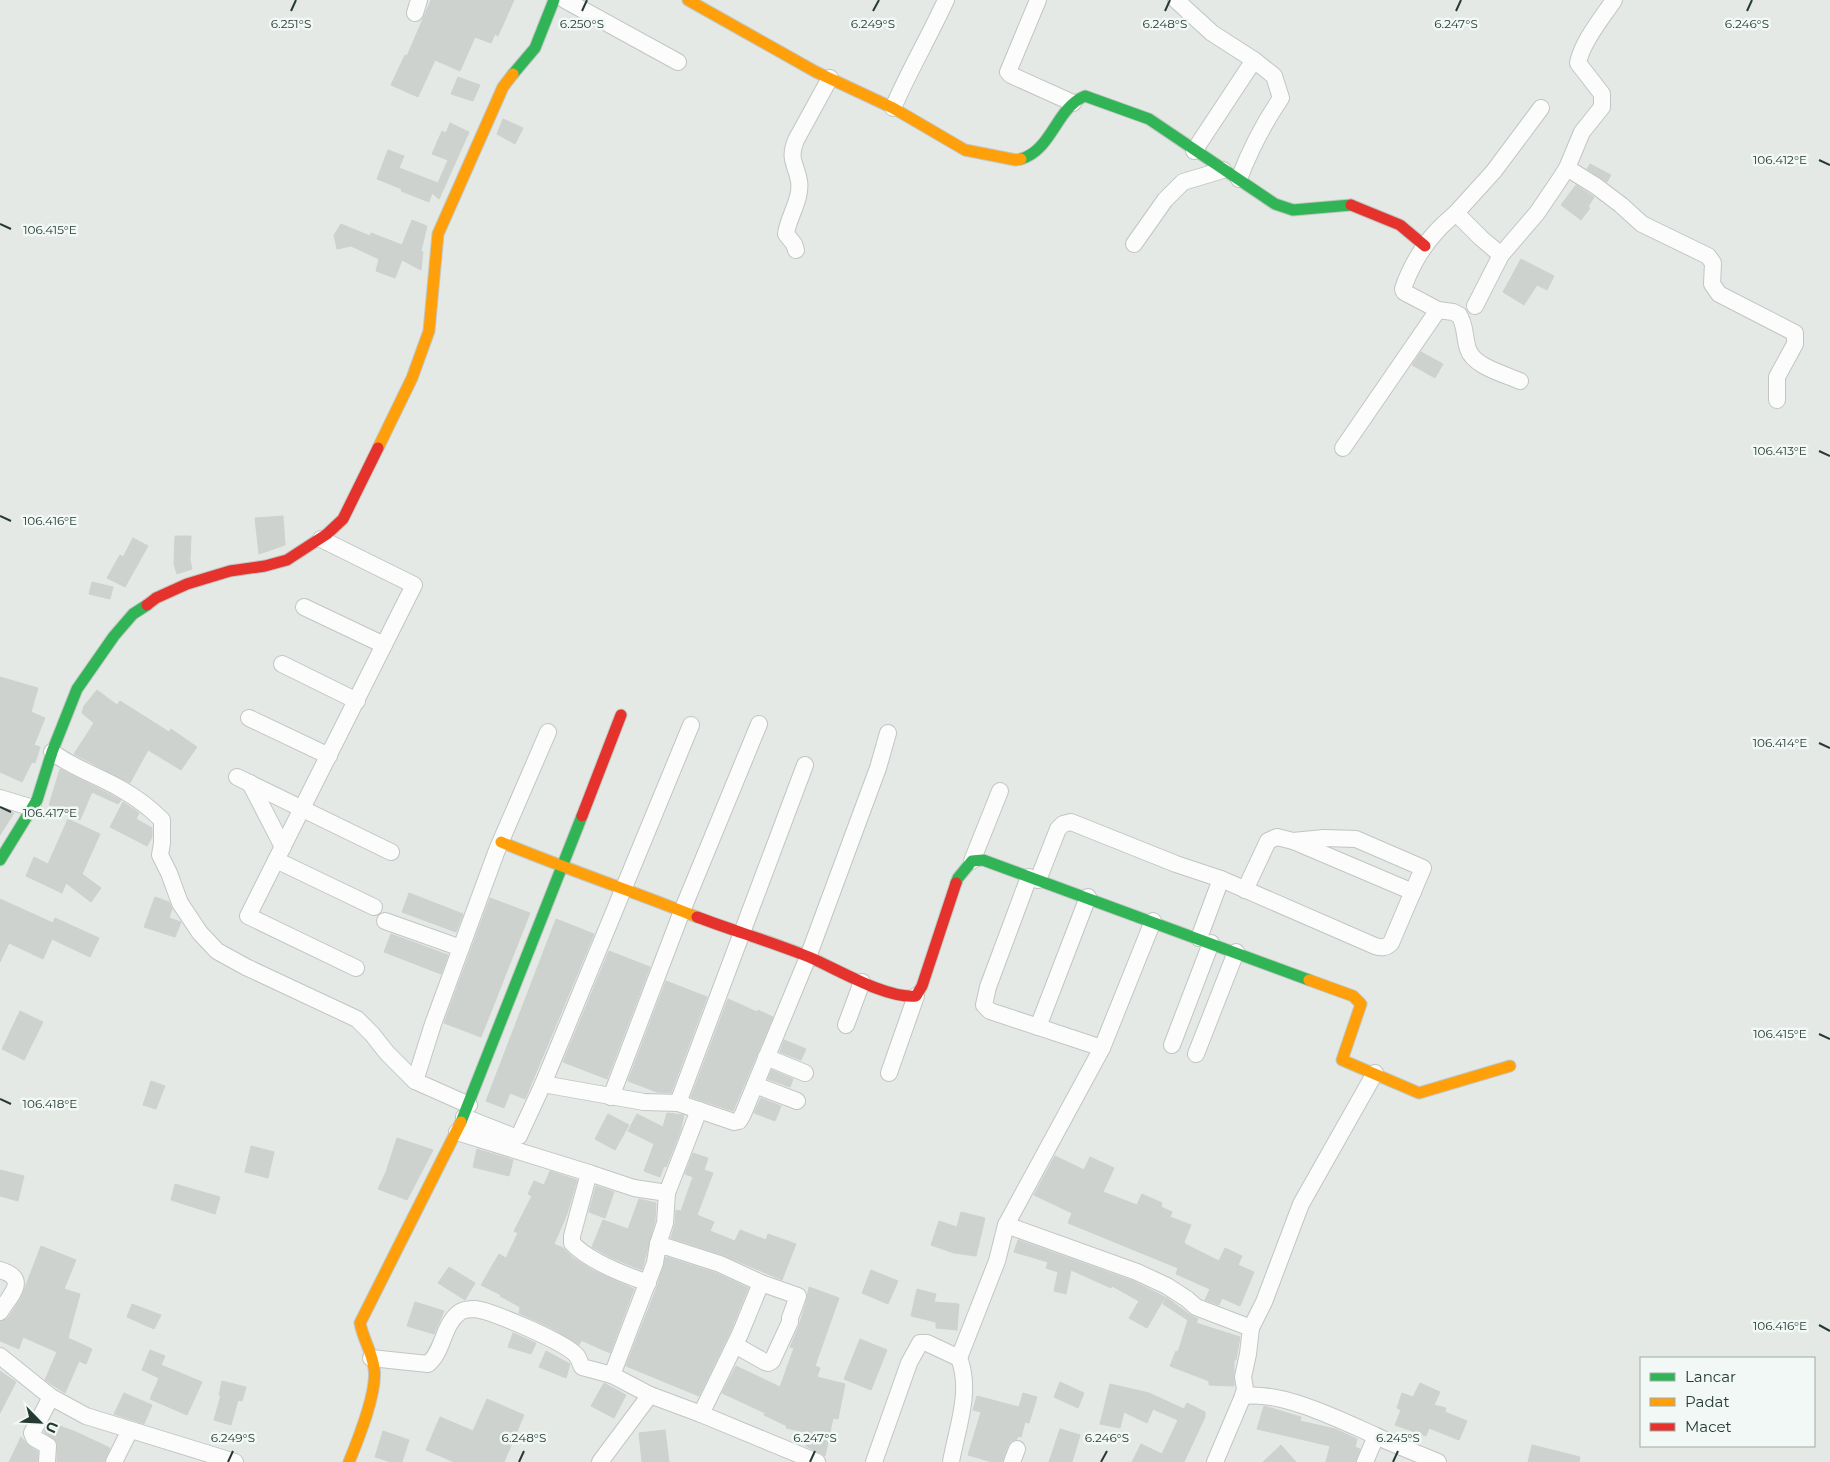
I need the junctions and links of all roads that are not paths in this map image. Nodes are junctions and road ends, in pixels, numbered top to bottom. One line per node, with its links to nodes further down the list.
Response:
1 (554, 0): 28 (street)
2 (565, 0): 9 (street)
3 (688, 0): 10 (street)
4 (946, 0): 12 (street)
5 (1038, 0): 11 (street)
6 (1176, 0): 8 (street)
7 (1614, 0): 15 (street)
8 (1254, 60): 14 (street); 17 (street)
9 (678, 62)
10 (830, 78): 12 (street); 21 (street)
11 (1073, 103): 12 (street); 14 (street)
12 (893, 108)
13 (1541, 108): 18 (street)
14 (1194, 151): 16 (street)
15 (1567, 168): 22 (street); 26 (street)
16 (1224, 170): 17 (street); 19 (street)
17 (1239, 179): 20 (street)
18 (1456, 213): 20 (street); 22 (street)
19 (1134, 244)
20 (1425, 246): 24 (street)
21 (796, 250)
22 (1501, 255): 23 (street)
23 (1475, 306)
24 (1438, 310): 25 (street); 27 (street)
25 (1520, 381)
26 (1777, 400)
27 (1343, 448)
28 (321, 539): 30 (street); 39 (street)
29 (304, 607): 30 (street)
30 (384, 645): 32 (street)
31 (282, 664): 32 (street)
32 (357, 700): 40 (street)
33 (621, 715): 54 (street)
34 (249, 718): 40 (street)
35 (759, 724): 62 (street)
36 (691, 725): 57 (street)
37 (548, 732): 48 (street)
38 (888, 733): 69 (street)
39 (52, 752): 44 (street); 83 (street)
40 (329, 756): 45 (street)
41 (805, 765): 65 (street)
42 (1000, 791): 52 (street)
43 (0, 798): 44 (street)
44 (33, 808): 51 (street)
45 (302, 809): 49 (street); 50 (street); 50 (street)
46 (1356, 839): 47 (street); 53 (street); 59 (street)
47 (1293, 841): 53 (street); 58 (street)
48 (501, 842): 54 (street); 67 (street)
49 (391, 852)
50 (280, 854): 61 (street); 70 (street)
51 (0, 860)
52 (972, 862): 55 (street); 72 (street)
53 (1346, 864): 59 (street)
54 (562, 867): 57 (street); 90 (street)
55 (1034, 878): 56 (street); 60 (street); 74 (street)
56 (1221, 879): 58 (street); 66 (street)
57 (624, 888): 62 (street); 84 (street)
58 (1245, 890): 59 (street)
59 (1413, 892)
60 (1088, 897): 64 (street); 74 (street)
61 (374, 907)
62 (682, 910): 65 (street); 86 (street)
63 (385, 920): 67 (street)
64 (1153, 921): 66 (street); 76 (street)
65 (741, 934): 69 (street); 88 (street)
66 (1205, 940): 68 (street); 75 (street)
67 (461, 948): 83 (street)
68 (1236, 952): 77 (street); 82 (street)
69 (808, 957): 71 (street); 78 (street)
70 (356, 968)
71 (862, 982): 72 (street); 73 (street)
72 (916, 996): 81 (street)
73 (846, 1025)
74 (1038, 1027): 76 (street)
75 (1172, 1045)
76 (1102, 1048): 93 (street)
77 (1196, 1054)
78 (766, 1058): 80 (street); 85 (street)
79 (1510, 1066): 82 (street)
80 (805, 1073)
81 (889, 1073)
82 (1375, 1073): 99 (street)
83 (415, 1081): 90 (street)
84 (543, 1084): 86 (street); 90 (street)
85 (755, 1085): 87 (street); 89 (street)
86 (611, 1097): 88 (street)
87 (797, 1101)
88 (678, 1103): 89 (street)
89 (699, 1110): 92 (street)
90 (464, 1118): 91 (street); 102 (street)
91 (589, 1173): 92 (street); 96 (street)
92 (668, 1193): 94 (street)
93 (1006, 1225): 99 (street); 103 (street)
94 (658, 1244): 96 (street); 97 (street)
95 (0, 1270): 98 (street)
96 (648, 1283): 104 (street)
97 (761, 1283): 100 (street); 100 (street)
98 (0, 1312)
99 (1251, 1328): 106 (street)
100 (735, 1345): 108 (street)
101 (0, 1356): 107 (street)
102 (371, 1358): 104 (street); 114 (street)
103 (959, 1358): 117 (street); 118 (street)
104 (612, 1375): 105 (street)
105 (650, 1394): 108 (street); 115 (street)
106 (1243, 1396): 110 (street); 119 (street)
107 (51, 1397): 109 (street); 111 (street)
108 (701, 1414): 116 (street)
109 (130, 1430): 112 (street); 113 (street)
110 (1376, 1436): 120 (street); 121 (street)
111 (47, 1462)
112 (114, 1462)
113 (234, 1462)
114 (348, 1462)
115 (600, 1462)
116 (817, 1462)
117 (874, 1462)
118 (950, 1462)
119 (1216, 1462)
120 (1365, 1462)
121 (1438, 1462)

